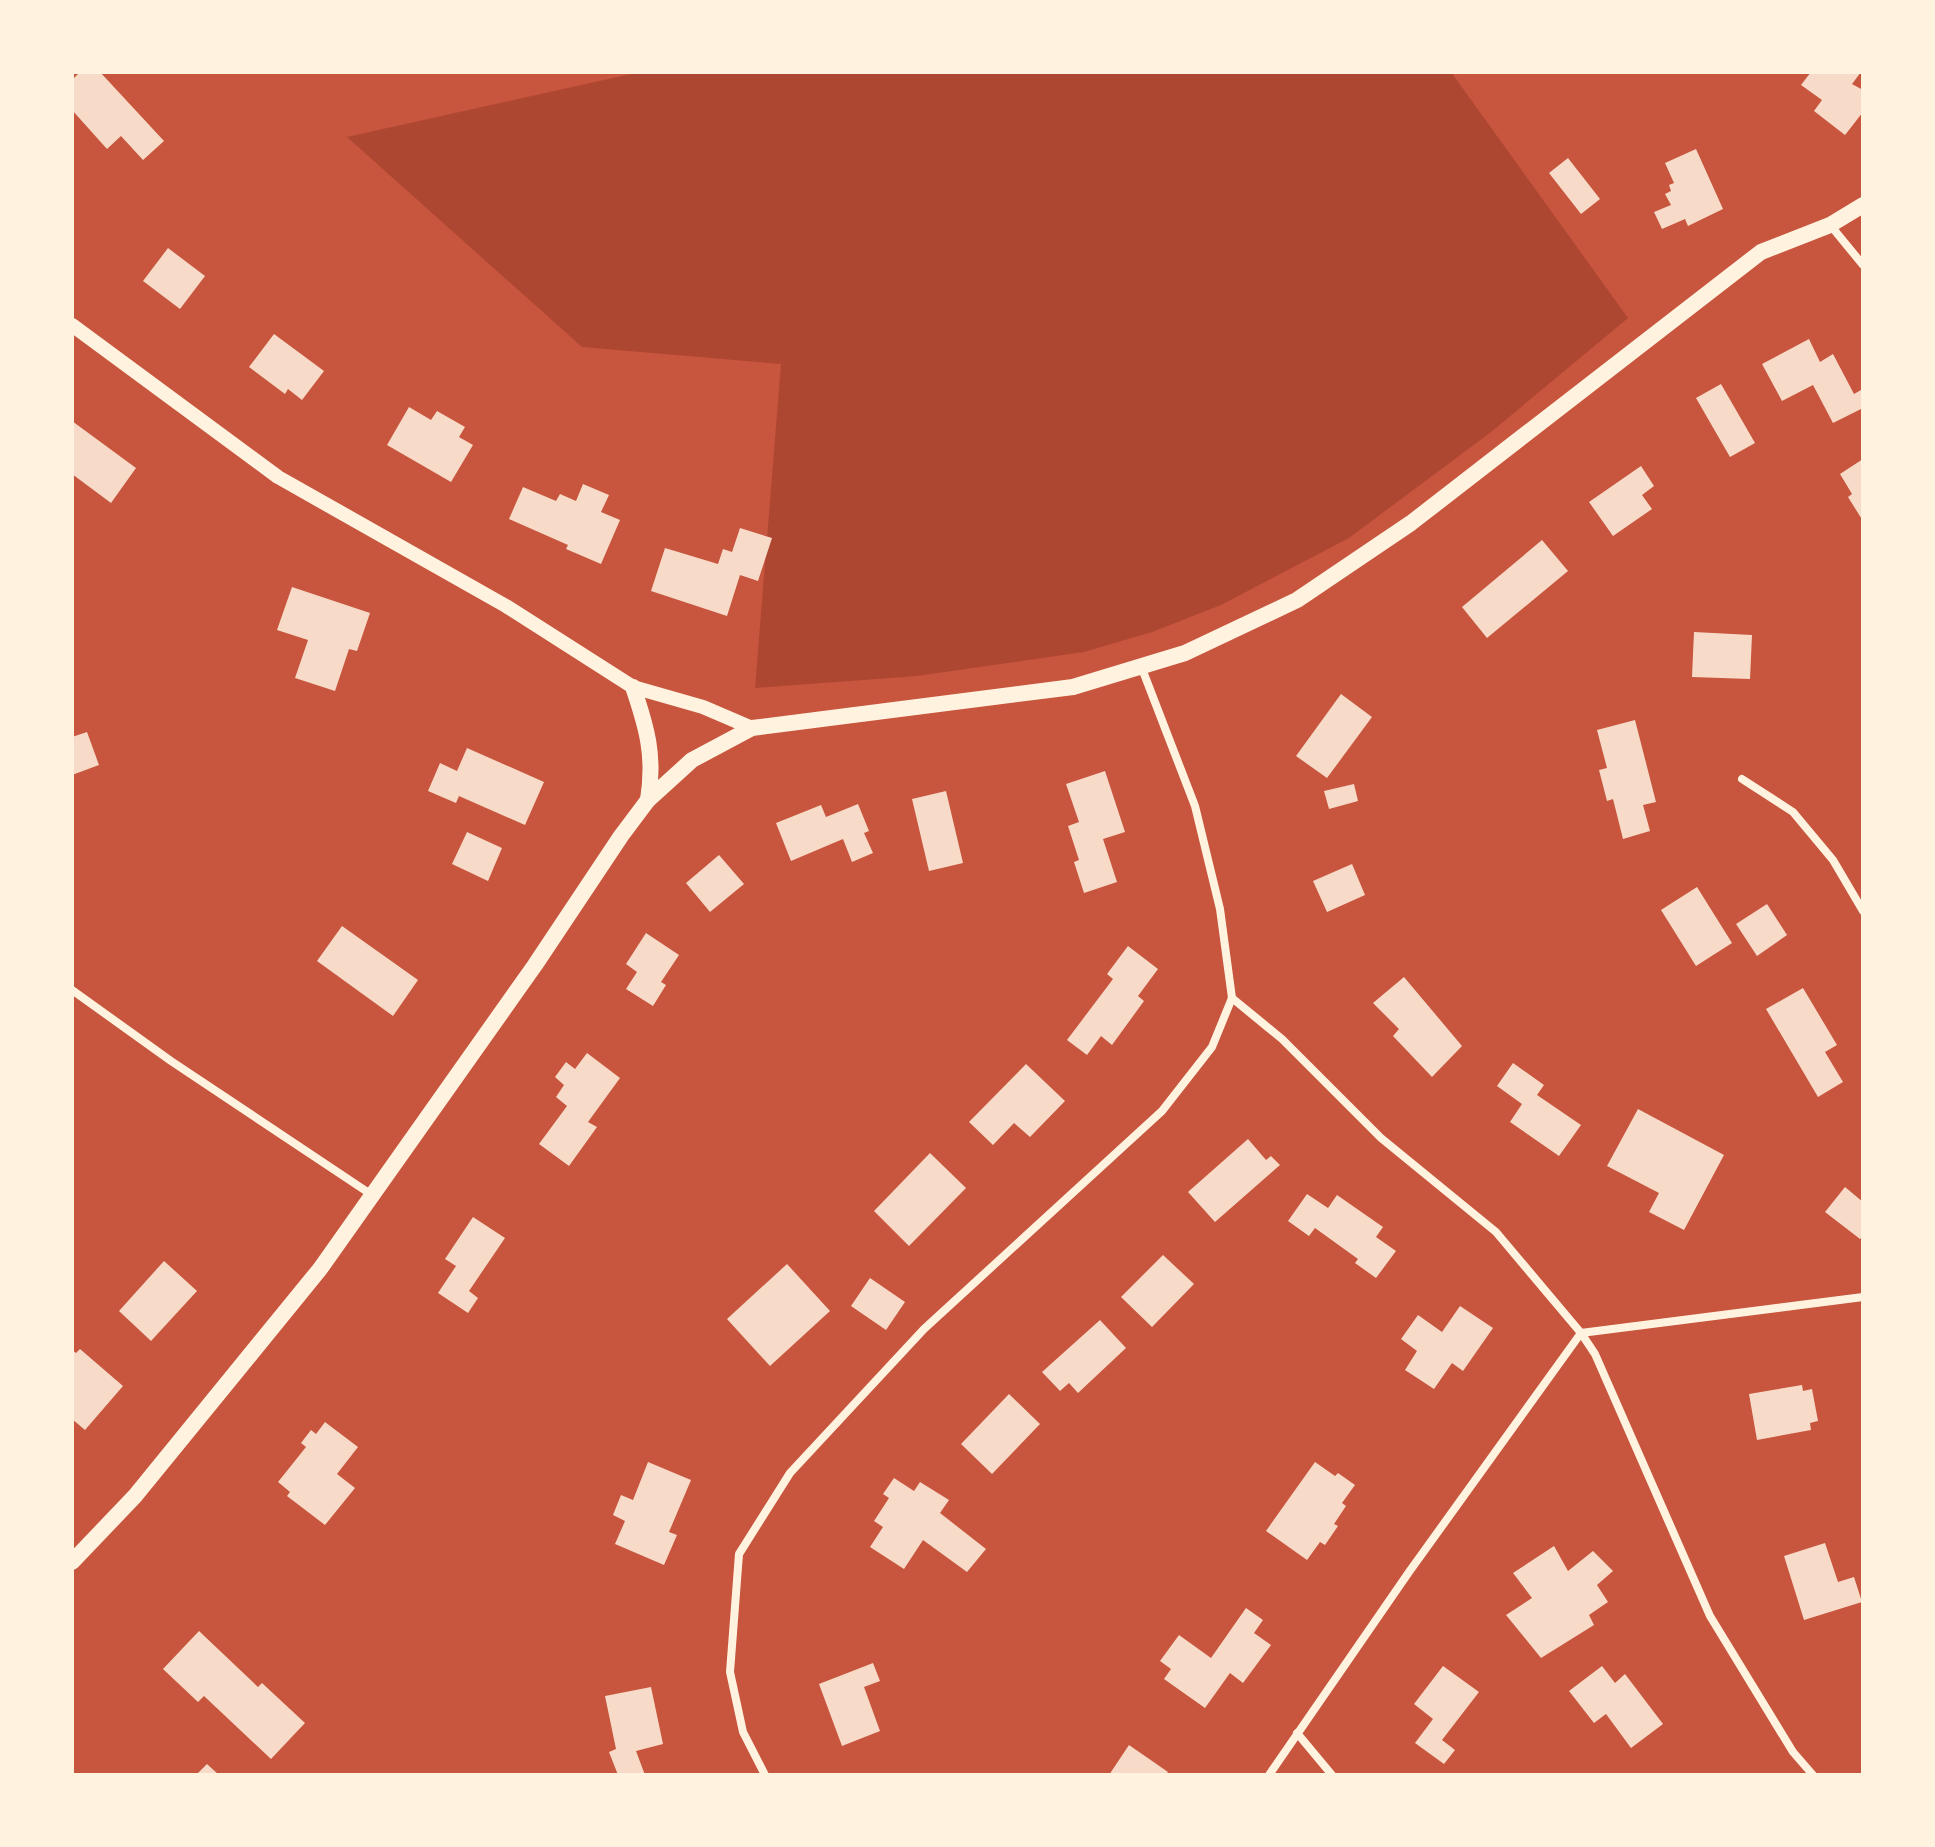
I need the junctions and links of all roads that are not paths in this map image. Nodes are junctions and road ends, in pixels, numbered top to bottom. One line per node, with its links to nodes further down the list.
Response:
1 (1863, 205): 2 (main road)
2 (1830, 225): 3 (street); 5 (main road)
3 (1863, 265)
4 (72, 325): 6 (street)
5 (1141, 665): 7 (main road); 12 (street)
6 (633, 687): 7 (street); 9 (main road)
7 (752, 728): 9 (main road)
8 (1742, 779): 10 (street)
9 (648, 800): 13 (main road)
10 (1863, 911)
11 (72, 990): 13 (street)
12 (1232, 998): 15 (street); 18 (street)
13 (373, 1195): 16 (main road)
14 (1863, 1297): 15 (street)
15 (1581, 1333): 17 (street); 21 (street)
16 (72, 1562)
17 (1297, 1733): 19 (street); 20 (street)
18 (765, 1775)
19 (1269, 1775)
20 (1332, 1775)
21 (1813, 1775)

